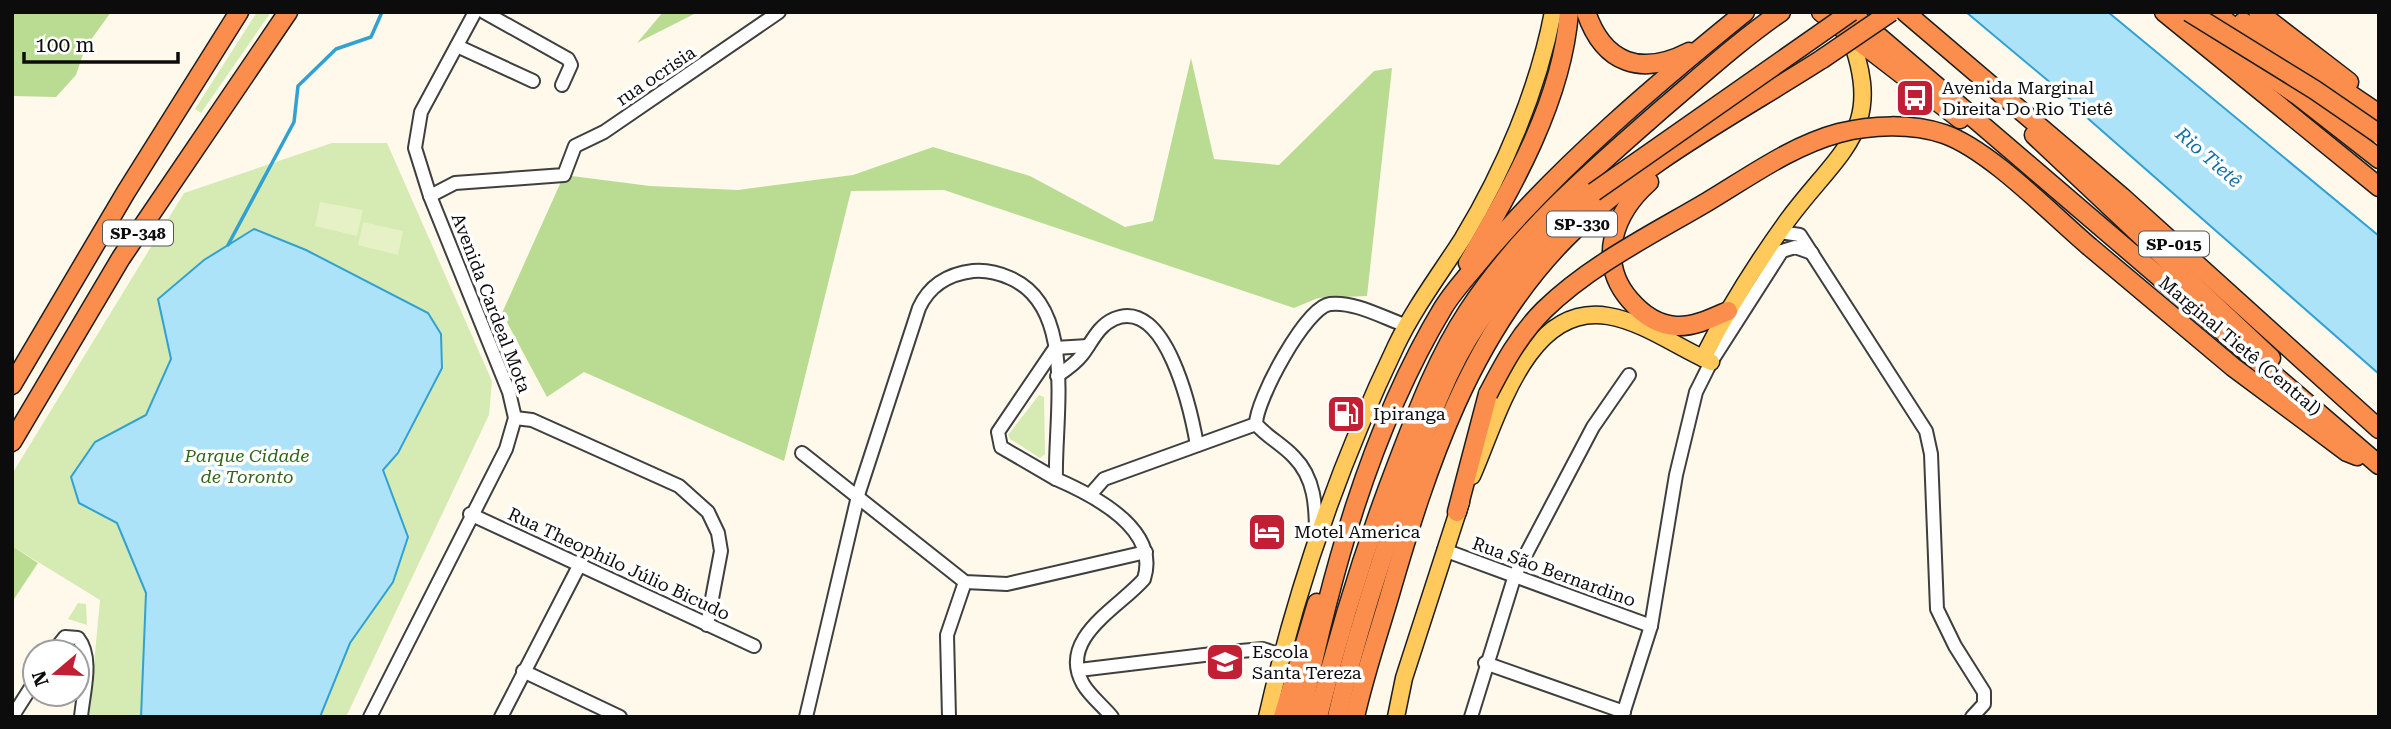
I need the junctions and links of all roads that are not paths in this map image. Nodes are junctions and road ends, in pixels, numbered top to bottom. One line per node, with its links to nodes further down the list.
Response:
1 (239, 12): 46 (highway, SP-348)
2 (288, 12): 51 (highway, SP-348)
3 (475, 12): 21 (street, Avenida Cardeal Mota)
4 (484, 12): 24 (street)
5 (779, 12): 34 (street, rua ocrisia)
6 (1553, 12): 39 (main road)
7 (1569, 12): 37 (highway)
8 (1586, 12): 20 (highway)
9 (1745, 12): 20 (highway)
10 (1781, 12): 32 (highway)
11 (1821, 12): 19 (highway)
12 (1850, 12): 31 (highway, Marginal Tietê (Central)); 32 (highway, bridge)
13 (1891, 12): 28 (highway, SP-330, bridge)
14 (1905, 12): 22 (highway, SP-015)
15 (2215, 12): 29 (highway)
16 (2229, 12): 26 (highway)
17 (2258, 12): 25 (highway)
18 (2176, 15): 27 (highway, bridge); 30 (highway); 33 (highway)
19 (1848, 32): 31 (highway); 35 (main road)
20 (1708, 42): 37 (highway)
21 (457, 46): 23 (street); 34 (street, Avenida Cardeal Mota)
22 (1966, 64): 47 (highway); 50 (highway, SP-015)
23 (533, 81)
24 (562, 85)
25 (2379, 106)
26 (2379, 114)
27 (2379, 134)
28 (1692, 142): 38 (highway); 74 (highway, SP-330)
29 (2379, 150)
30 (2379, 159)
31 (2036, 169): 47 (highway, Marginal Tietê (Central))
32 (1588, 186): 85 (highway); 86 (highway)
33 (2379, 187)
34 (430, 196): 48 (street, Avenida Cardeal Mota)
35 (1780, 232): 36 (street); 38 (main road)
36 (1813, 254): 42 (street); 89 (street)
37 (1444, 306): 65 (highway)
38 (1728, 311): 42 (main road)
39 (1407, 326): 49 (street); 60 (main road)
40 (1088, 346): 41 (street); 44 (street); 52 (street)
41 (1055, 348): 44 (street); 45 (street); 57 (street)
42 (1707, 360): 58 (main road); 68 (street)
43 (1629, 375): 64 (street)
44 (1058, 380): 45 (street); 55 (street)
45 (1033, 384): 55 (street)
46 (12, 385)
47 (2314, 408): 54 (highway, Marginal Tietê (Central))
48 (515, 418): 59 (street, Avenida Cardeal Mota); 67 (street)
49 (1256, 424): 52 (street); 60 (street)
50 (2379, 429)
51 (12, 442)
52 (1197, 445): 56 (street)
53 (802, 453): 57 (street)
54 (2377, 463): 58 (highway, bridge)
55 (1056, 479): 56 (street)
56 (1090, 495): 62 (street)
57 (858, 499): 66 (street); 79 (street)
58 (1457, 512): 61 (main road)
59 (470, 514): 63 (street, Rua Theophilo Júlio Bicudo); 76 (street, Avenida Cardeal Mota)
60 (1317, 537): 70 (main road)
61 (1444, 550): 64 (street, Rua São Bernardino); 87 (main road)
62 (1146, 552): 66 (street); 72 (street)
63 (580, 564): 67 (street, Rua Theophilo Júlio Bicudo); 73 (street)
64 (1515, 575): 68 (street, Rua São Bernardino); 71 (street)
65 (1334, 576): 83 (highway); 84 (highway)
66 (965, 582): 80 (street)
67 (707, 625): 69 (street, Rua Theophilo Júlio Bicudo)
68 (1651, 626): 75 (street)
69 (754, 646)
70 (1281, 655): 72 (street); 82 (main road)
71 (1485, 663): 75 (street); 88 (street)
72 (1079, 670): 81 (street)
73 (523, 671): 77 (street); 78 (street)
74 (1358, 712)
75 (1623, 714)
76 (370, 717)
77 (501, 717)
78 (620, 717)
79 (806, 717)
80 (949, 717)
81 (1112, 717)
82 (1267, 717)
83 (1283, 717)
84 (1301, 717)
85 (1318, 717)
86 (1337, 717)
87 (1396, 717)
88 (1471, 717)
89 (1972, 717)

